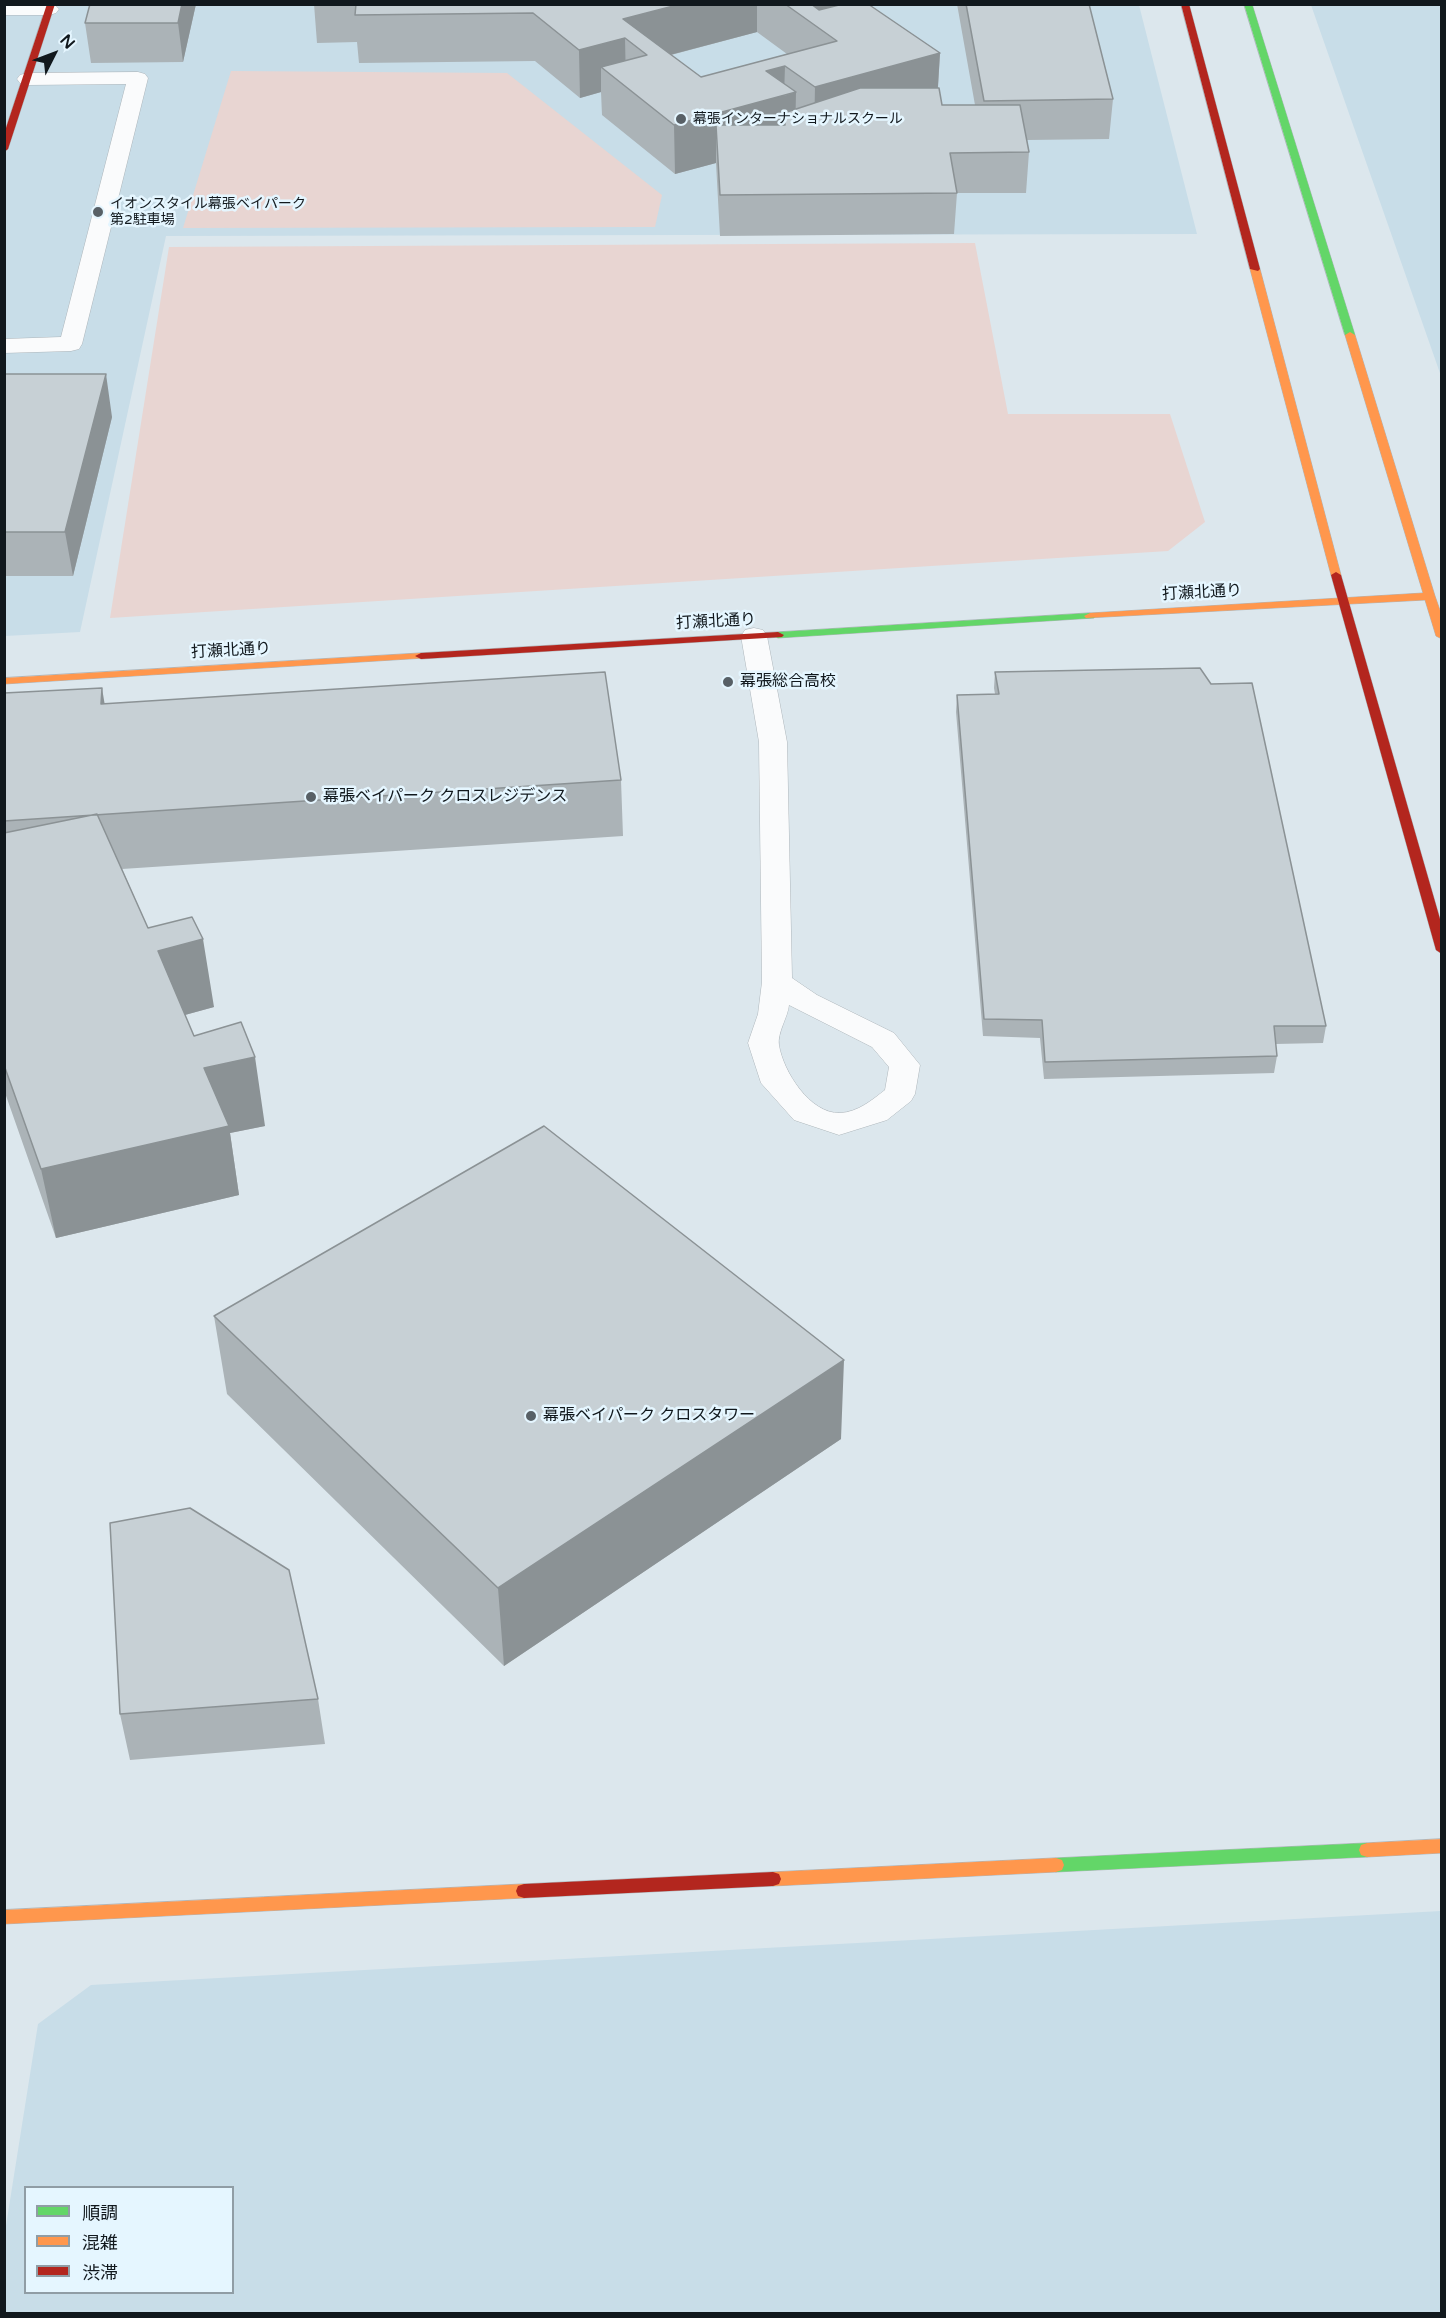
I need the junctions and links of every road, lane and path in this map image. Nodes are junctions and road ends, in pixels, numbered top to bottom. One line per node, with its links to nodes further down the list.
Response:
1 (1185, 4): 10 (street)
2 (1248, 4): 9 (street)
3 (50, 7): 4 (lane); 5 (street)
4 (4, 9)
5 (27, 79): 6 (street); 8 (lane)
6 (11, 108): 7 (street)
7 (4, 149)
8 (4, 346)
9 (1430, 596): 10 (street, 打瀬北通り); 12 (street)
10 (1342, 600): 11 (street, 打瀬北通り); 14 (street)
11 (754, 636): 13 (street, 打瀬北通り); 15 (lane)
12 (1442, 636)
13 (4, 681)
14 (1442, 950)
15 (777, 982): 15 (lane)
16 (1442, 1846): 17 (street)
17 (4, 1917)

